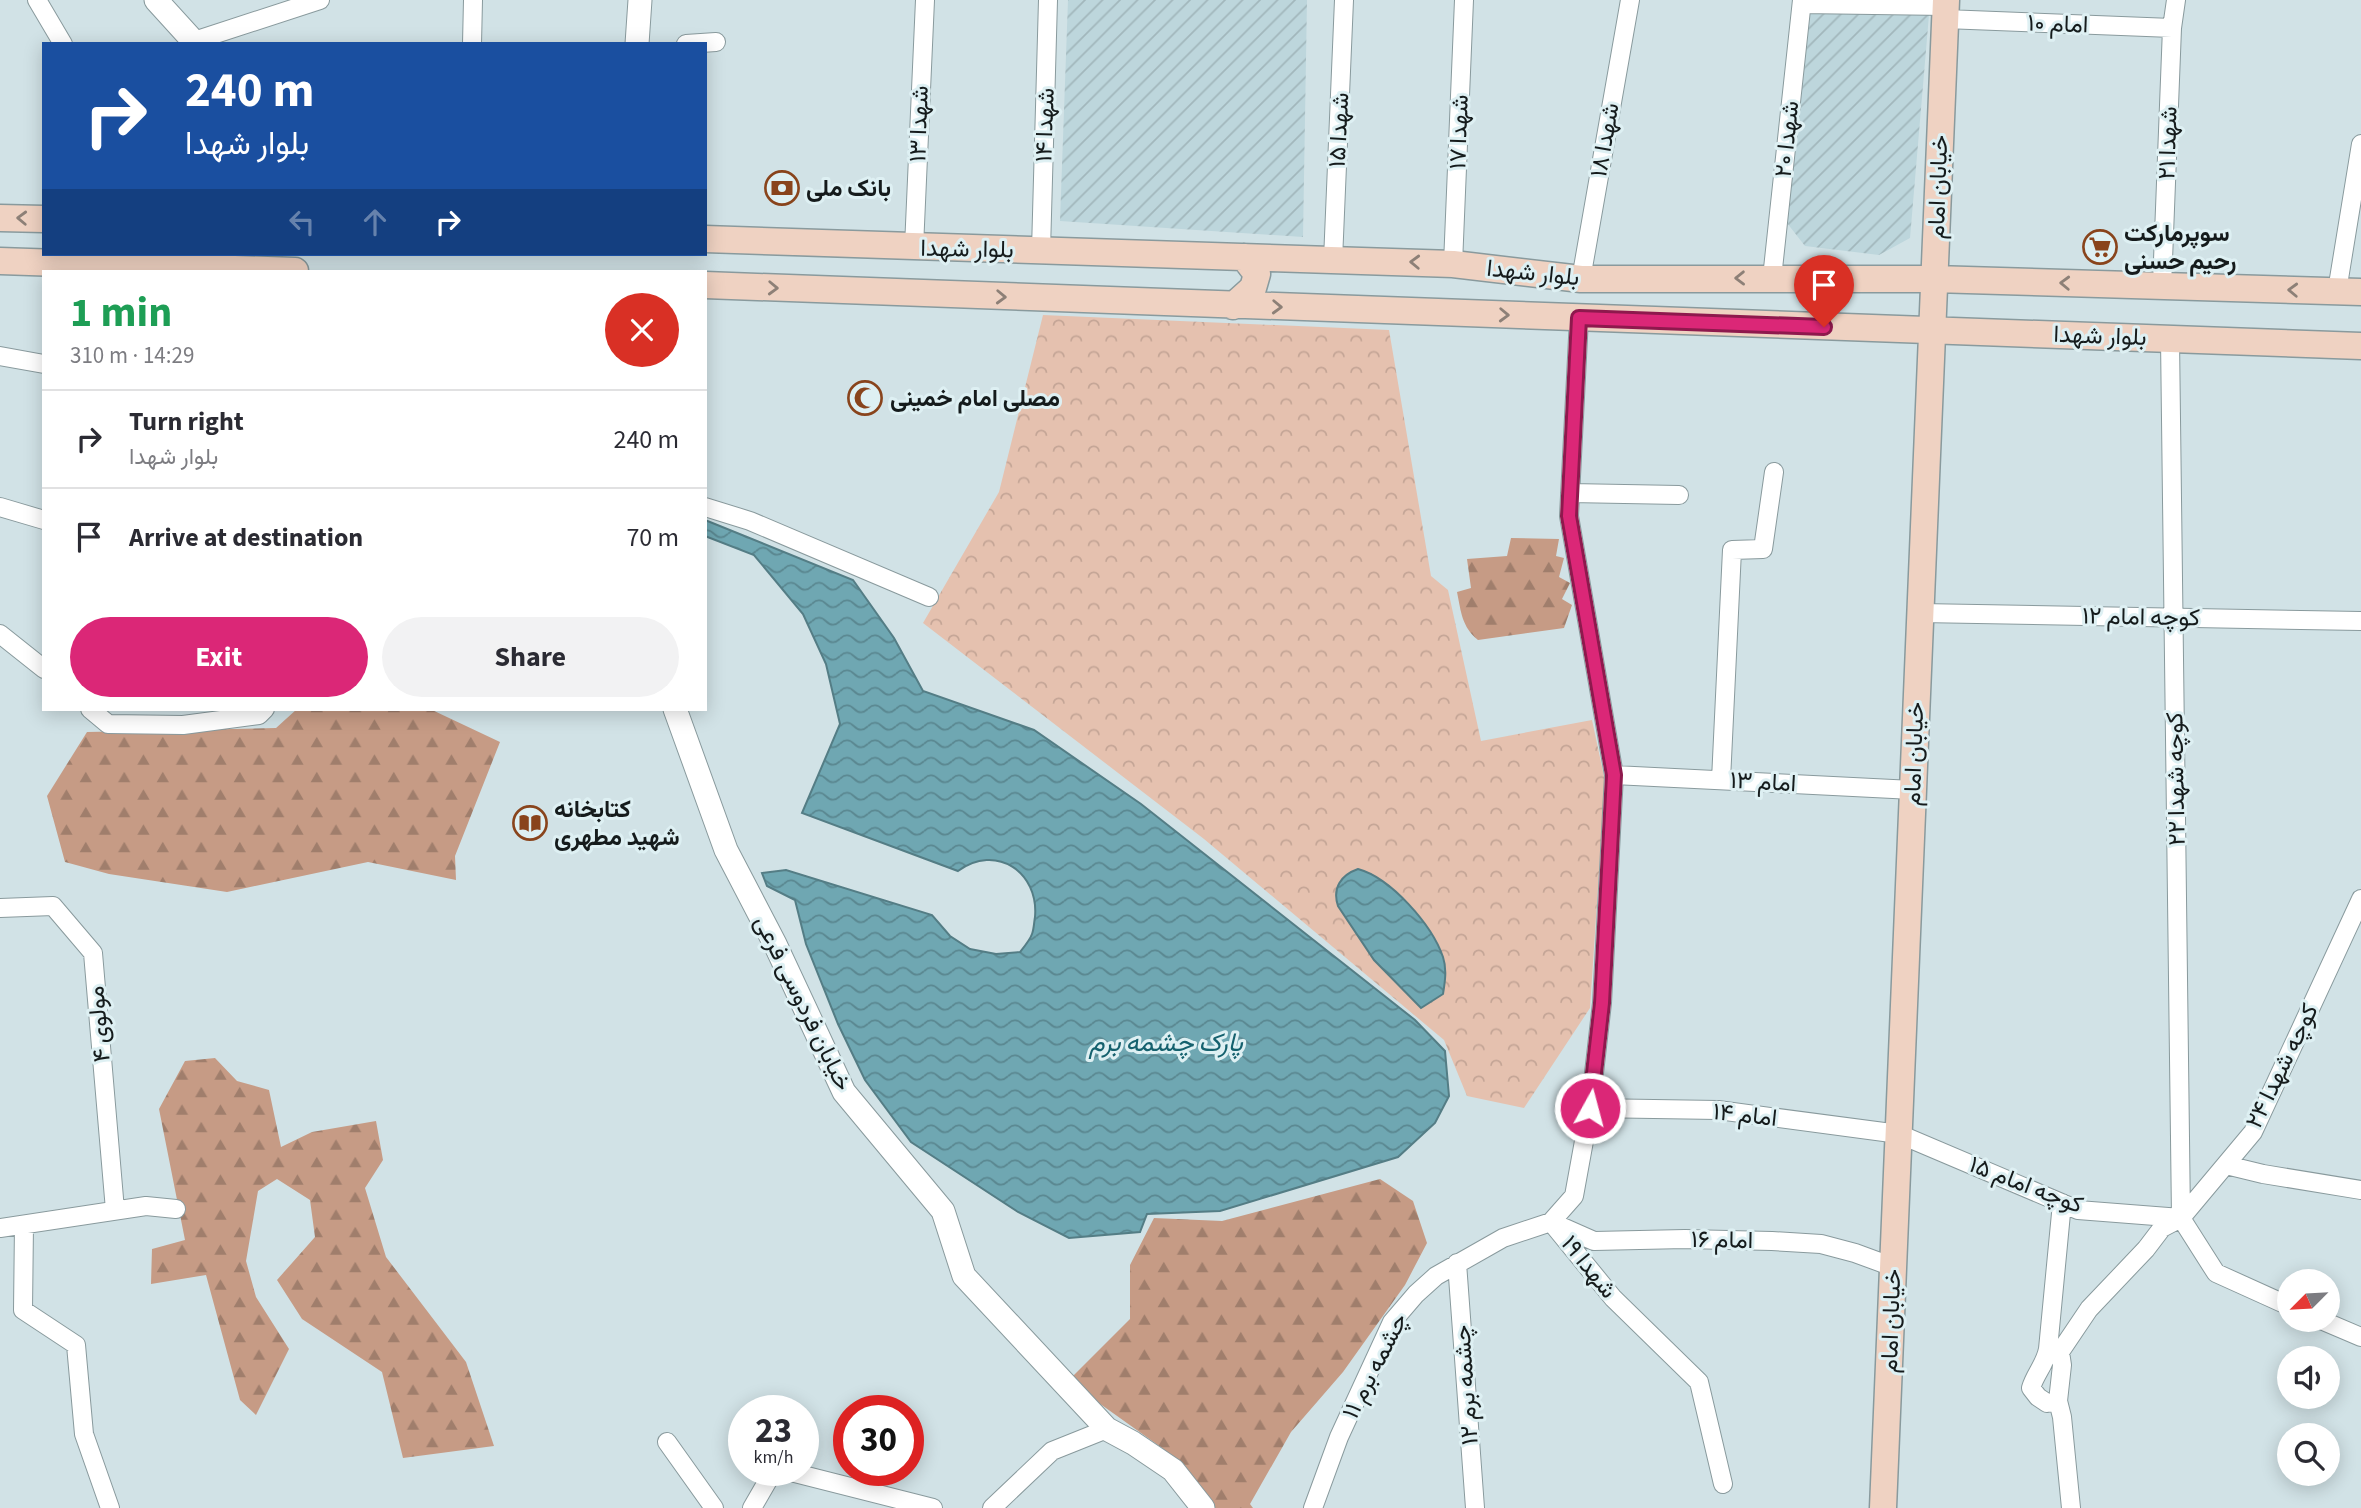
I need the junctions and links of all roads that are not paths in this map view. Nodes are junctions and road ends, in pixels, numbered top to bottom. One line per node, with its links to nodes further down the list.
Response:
1 (37, 0): 15 (street)
2 (156, 0): 16 (street)
3 (320, 0): 16 (street)
4 (473, 0): 17 (street)
5 (640, 0): 18 (street)
6 (925, 0): 25 (street, شهدا ۱۳)
7 (1048, 0): 26 (street, شهدا ۱۴)
8 (1344, 0): 28 (street, شهدا ۱۵)
9 (1464, 0): 30 (street, شهدا ۱۷)
10 (1630, 0): 33 (street, شهدا ۱۸)
11 (2176, 0): 14 (street, شهدا ۲۱)
12 (1802, 2): 13 (street, امام ۱۰); 32 (street, شهدا ۲۰)
13 (1946, 8): 14 (street, امام ۱۰); 34 (main road, خیابان امام)
14 (2172, 28): 36 (street, شهدا ۲۱)
15 (62, 42)
16 (195, 42)
17 (472, 42)
18 (636, 42)
19 (716, 42): 20 (street)
20 (707, 43)
21 (2361, 144): 37 (street)
22 (0, 218): 23 (main road, one-way to 22)
23 (42, 219)
24 (707, 239): 25 (main road, بلوار شهدا)
25 (914, 247): 26 (main road, بلوار شهدا)
26 (1041, 250): 27 (main road, بلوار شهدا)
27 (1244, 257): 28 (main road, بلوار شهدا); 38 (main road)
28 (1333, 260): 30 (main road, بلوار شهدا, one-way to 28)
29 (0, 261): 31 (main road)
30 (1454, 264): 33 (main road, بلوار شهدا)
31 (266, 270)
32 (1772, 278): 33 (main road, بلوار شهدا, one-way to 33); 34 (main road, بلوار شهدا)
33 (1581, 279)
34 (1934, 279): 36 (main road, بلوار شهدا, one-way to 34); 40 (main road, خیابان امام)
35 (707, 285): 38 (main road, بلوار شهدا, one-way to 38)
36 (2162, 286): 37 (main road, بلوار شهدا, one-way to 36)
37 (2349, 292)
38 (1233, 306): 39 (main road, بلوار شهدا, one-way to 39)
39 (1579, 318): 40 (main road, بلوار شهدا); 46 (street, شهدا ۱۹)
40 (1932, 331): 41 (main road, بلوار شهدا); 52 (main road, خیابان امام)
41 (2170, 339): 42 (main road, بلوار شهدا); 53 (street, کوچه شهدا ۲۲)
42 (2361, 346)
43 (0, 356): 44 (street)
44 (42, 363)
45 (1774, 472): 61 (street)
46 (1570, 493): 47 (street); 60 (street, شهدا ۱۹)
47 (1679, 495)
48 (0, 507): 50 (street)
49 (707, 507): 51 (street)
50 (42, 519)
51 (929, 597)
52 (1920, 614): 53 (street, کوچه امام ۱۲); 62 (main road, خیابان امام)
53 (2174, 618): 54 (street, کوچه امام ۱۲); 72 (street, کوچه شهدا ۲۲)
54 (2361, 621)
55 (0, 634): 56 (street)
56 (42, 668)
57 (263, 711): 59 (street)
58 (676, 711): 82 (street, خیابان فردوسی فرعی)
59 (111, 716)
60 (1614, 775): 61 (street, امام ۱۳); 65 (street, شهدا ۱۹)
61 (1721, 780): 62 (street, امام ۱۳)
62 (1913, 790): 66 (main road, خیابان امام)
63 (2361, 899): 67 (street, کوچه شهدا ۲۴)
64 (0, 908): 71 (street, مولوی ۴)
65 (1590, 1108): 66 (street, امام ۱۴); 73 (street, شهدا ۱۹)
66 (1899, 1133): 69 (street, کوچه امام ۱۵); 77 (main road, خیابان امام)
67 (2226, 1165): 68 (street); 72 (street, کوچه شهدا ۲۴)
68 (2361, 1190)
69 (2062, 1203): 72 (street, کوچه امام ۱۵); 81 (street)
70 (176, 1209): 71 (street)
71 (115, 1210): 74 (street)
72 (2181, 1219): 78 (street); 81 (street, کوچه شهدا ۲۴)
73 (1551, 1222): 76 (street, چشمه برم ۱۱); 77 (street, امام ۱۶); 85 (street, شهدا ۱۹)
74 (24, 1225): 75 (street); 87 (street)
75 (0, 1228)
76 (1457, 1263): 93 (street, چشمه برم ۱۱); 94 (street, چشمه برم ۱۲)
77 (1893, 1267): 95 (main road, خیابان امام)
78 (2277, 1301)
79 (2340, 1328): 80 (street)
80 (2361, 1337)
81 (2057, 1401): 96 (street, کوچه شهدا ۲۴)
82 (1107, 1429): 91 (street); 92 (street, خیابان فردوسی فرعی)
83 (667, 1443): 88 (street)
84 (819, 1479): 90 (street)
85 (1723, 1484)
86 (765, 1486): 89 (street)
87 (110, 1508)
88 (714, 1508)
89 (752, 1508)
90 (933, 1508)
91 (992, 1508)
92 (1203, 1508)
93 (1312, 1508)
94 (1475, 1508)
95 (1883, 1508)
96 (2071, 1508)

